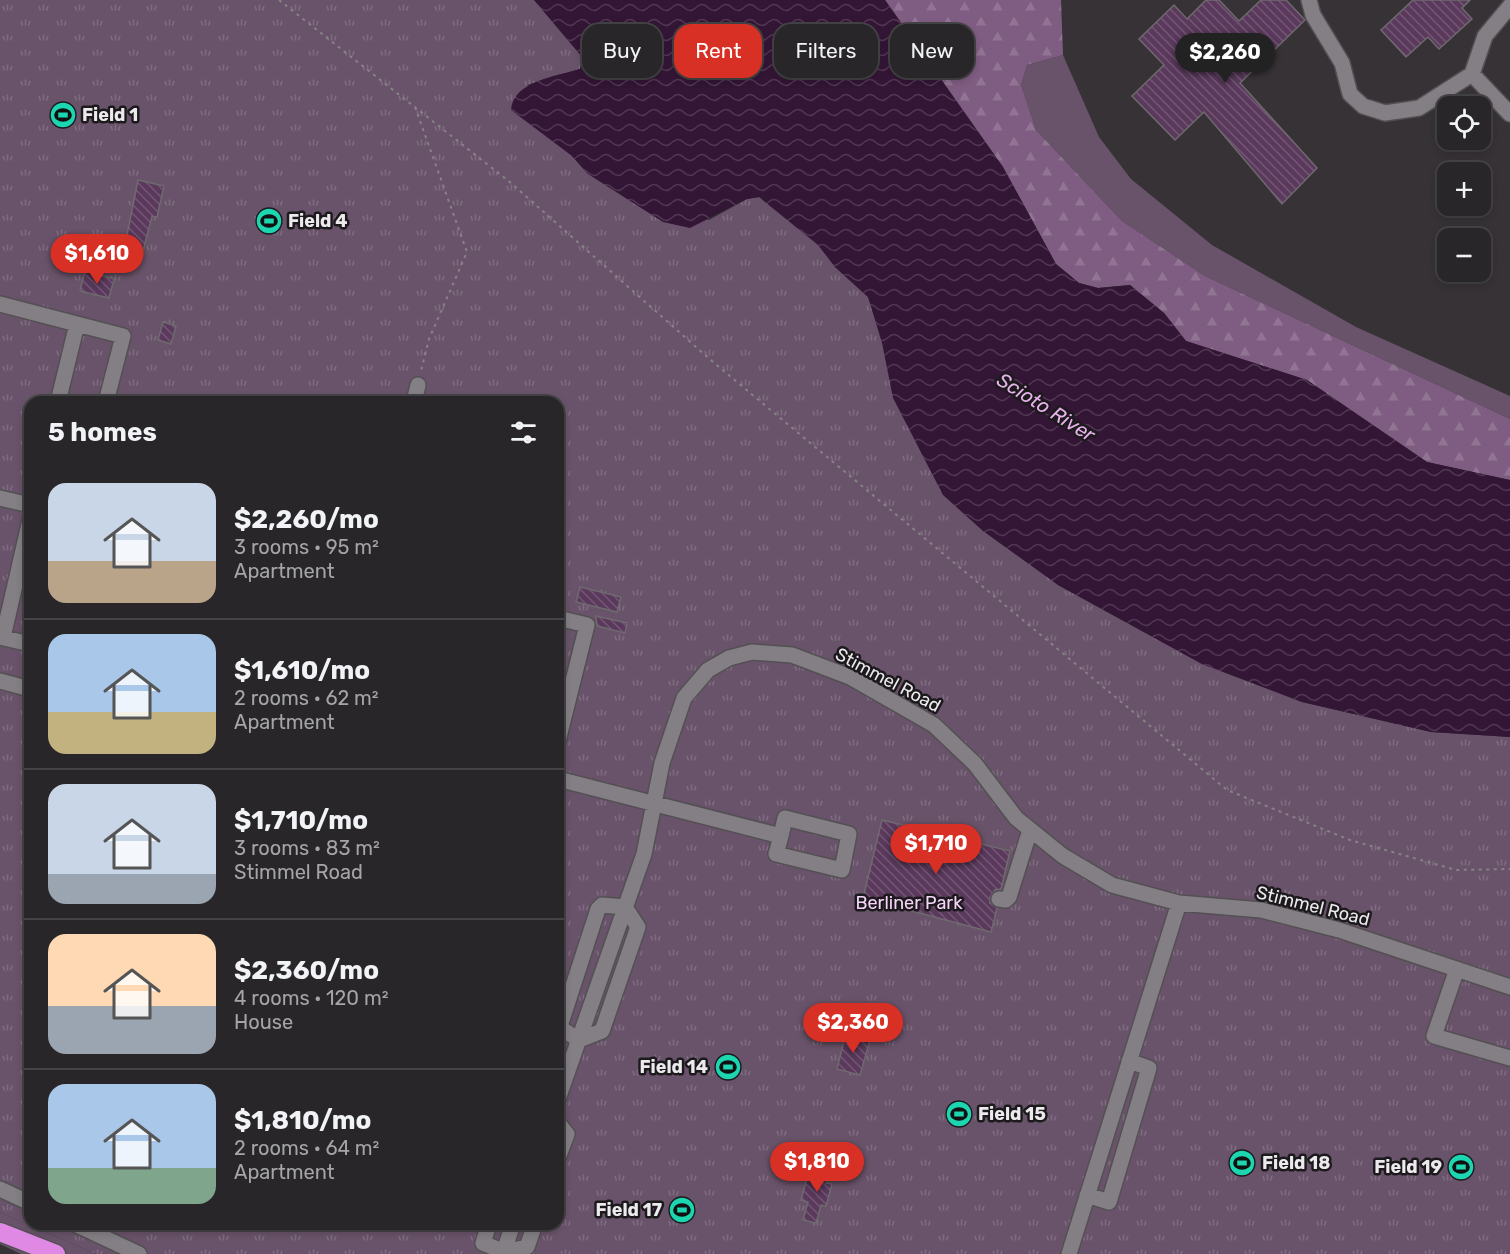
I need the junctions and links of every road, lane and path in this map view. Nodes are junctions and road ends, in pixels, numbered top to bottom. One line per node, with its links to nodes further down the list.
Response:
1 (279, 0): 5 (path)
2 (1309, 0): 4 (street)
3 (1510, 6): 4 (street)
4 (1472, 75): 6 (street)
5 (415, 106): 9 (path); 26 (path)
6 (1510, 114)
7 (0, 304): 8 (street)
8 (77, 324): 10 (street); 11 (street)
9 (418, 385): 12 (street)
10 (59, 396)
11 (108, 396)
12 (415, 396)
13 (0, 498): 14 (street)
14 (24, 504)
15 (24, 544): 17 (street)
16 (564, 619): 21 (street)
17 (1, 637): 18 (street)
18 (24, 643)
19 (0, 681): 20 (street)
20 (24, 687)
21 (564, 717)
22 (564, 780): 23 (street)
23 (654, 803): 24 (street, Stimmel Road); 25 (street); 29 (street, Stimmel Road)
24 (1030, 830): 27 (street); 28 (street, Stimmel Road)
25 (781, 836): 25 (street)
26 (1510, 869)
27 (999, 899)
28 (1179, 903): 30 (street, Stimmel Road); 36 (street)
29 (625, 908): 32 (street); 34 (street, Stimmel Road)
30 (1457, 969): 31 (street, Stimmel Road); 35 (street)
31 (1510, 987)
32 (564, 1014)
33 (564, 1030): 34 (street)
34 (579, 1040): 37 (street, Stimmel Road)
35 (1510, 1058)
36 (1129, 1061): 39 (street); 39 (street)
37 (564, 1069)
38 (0, 1189): 40 (street)
39 (1087, 1194): 49 (street)
40 (24, 1200)
41 (88, 1230): 48 (street)
42 (487, 1230): 46 (street)
43 (511, 1230): 46 (street)
44 (533, 1230): 46 (street)
45 (0, 1232): 47 (highway)
46 (504, 1253)
47 (56, 1254)
48 (139, 1254)
49 (1069, 1254)

